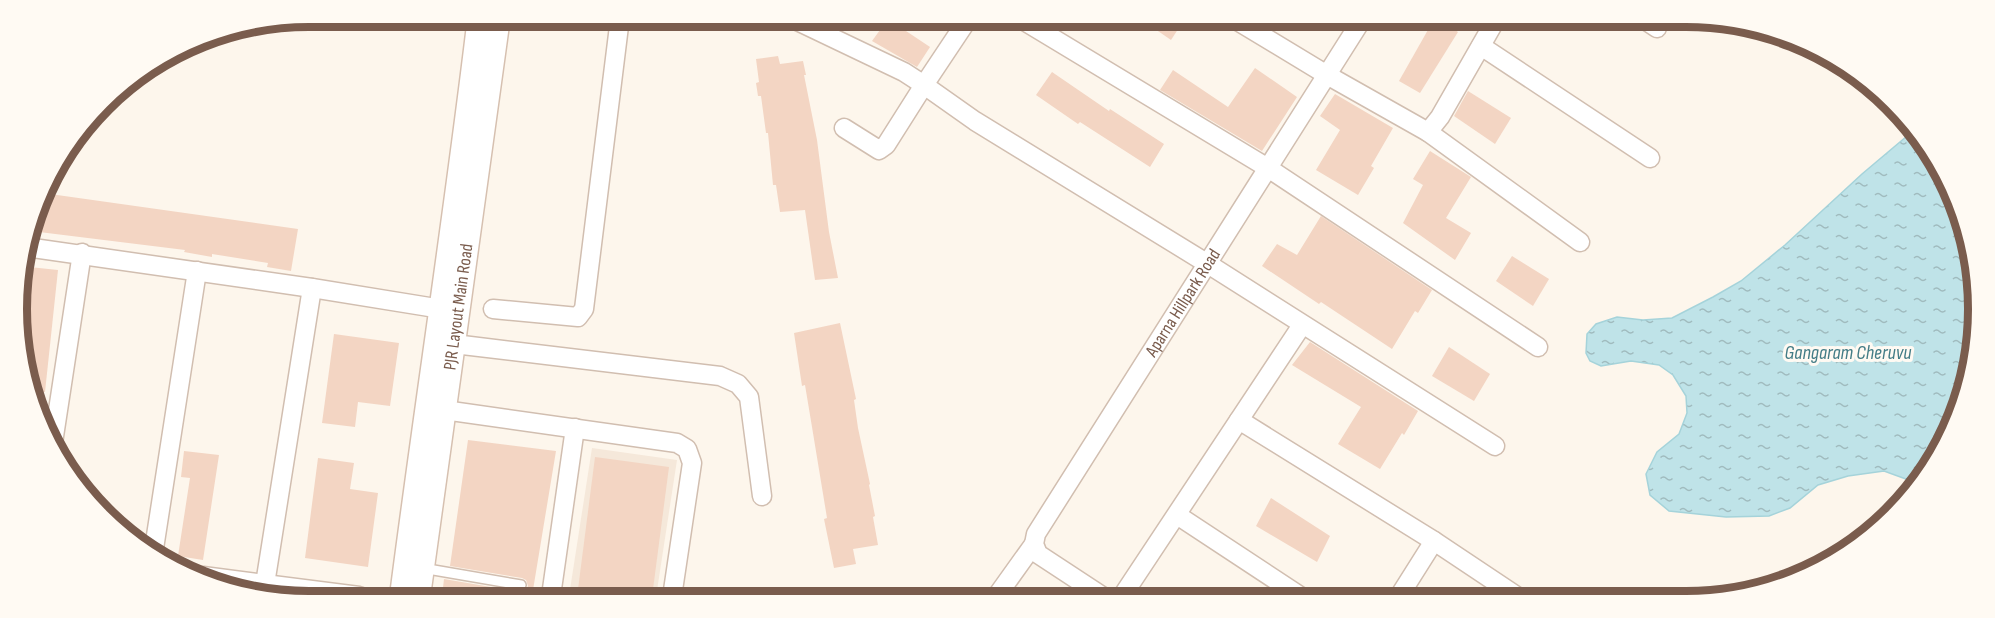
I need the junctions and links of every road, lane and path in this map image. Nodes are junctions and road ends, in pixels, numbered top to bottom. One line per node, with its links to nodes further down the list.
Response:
1 (479, 27): 24 (street)
2 (496, 27): 24 (street, PJR Layout Main Road)
3 (619, 27): 23 (street)
4 (810, 27): 12 (street)
5 (963, 27): 12 (street)
6 (1034, 27): 16 (street)
7 (1248, 27): 11 (street)
8 (1357, 27): 11 (street, Aparna Hillpark Road)
9 (1492, 27): 10 (street)
10 (1481, 46): 14 (street); 15 (street)
11 (1327, 75): 14 (street); 16 (street, Aparna Hillpark Road)
12 (924, 85): 13 (street); 20 (street)
13 (844, 128)
14 (1428, 132): 17 (street)
15 (1650, 158)
16 (1268, 168): 20 (street, Aparna Hillpark Road); 27 (street)
17 (1580, 242)
18 (34, 247): 19 (street)
19 (82, 253): 21 (street); 31 (street)
20 (1208, 264): 25 (street); 36 (street, Aparna Hillpark Road)
21 (197, 271): 22 (street); 37 (street)
22 (312, 288): 24 (street); 40 (street)
23 (492, 309)
24 (450, 311): 26 (street, PJR Layout Main Road); 43 (street)
25 (1302, 325): 29 (street); 32 (street)
26 (454, 344): 28 (street, PJR Layout Main Road); 33 (street)
27 (1538, 347)
28 (444, 410): 30 (street); 38 (street, PJR Layout Main Road)
29 (1239, 420): 34 (street); 35 (street)
30 (575, 428): 45 (street); 46 (street)
31 (55, 431)
32 (1495, 446)
33 (762, 496)
34 (1176, 515): 49 (street); 50 (street)
35 (1434, 541): 51 (street); 52 (street)
36 (1034, 544): 47 (street, Aparna Hillpark Road); 48 (street)
37 (155, 545)
38 (422, 568): 41 (lane); 44 (street, PJR Layout Main Road)
39 (231, 580): 40 (street)
40 (265, 584): 42 (street)
41 (521, 585)
42 (319, 591)
43 (403, 591)
44 (419, 591)
45 (552, 591)
46 (673, 591)
47 (1000, 591)
48 (1094, 591)
49 (1125, 591)
50 (1292, 591)
51 (1402, 591)
52 (1510, 591)

